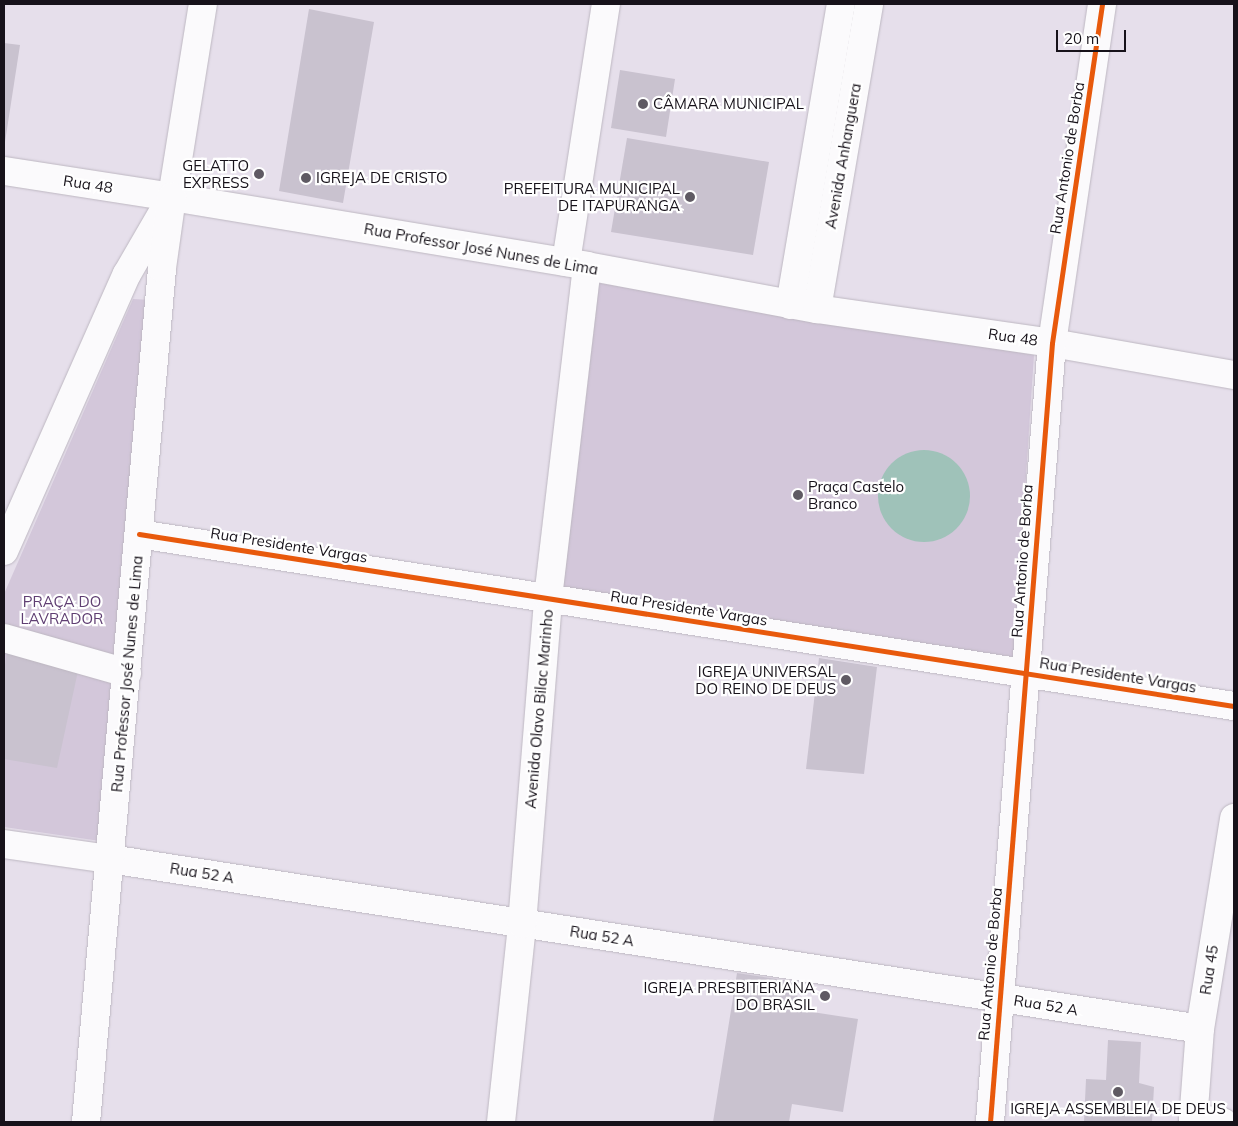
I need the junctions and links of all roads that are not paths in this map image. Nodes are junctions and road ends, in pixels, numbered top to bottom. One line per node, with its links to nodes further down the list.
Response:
1 (202, 4): 7 (street, Rua Professor José Nunes de Lima)
2 (606, 4): 8 (street, Avenida Olavo Bilac Marinho)
3 (841, 4): 9 (street)
4 (869, 4): 10 (street, Avenida Anhanguera)
5 (1102, 4): 11 (street, Rua Antonio de Borba)
6 (4, 171): 7 (street, Rua 48)
7 (172, 197): 8 (street, Rua Professor José Nunes de Lima); 13 (street); 14 (street, Rua Professor José Nunes de Lima)
8 (576, 264): 9 (street, Rua Professor José Nunes de Lima); 16 (street, Avenida Olavo Bilac Marinho)
9 (790, 305): 10 (street, Rua 48)
10 (817, 309): 11 (street, Rua 48)
11 (1052, 343): 12 (street, Rua 48); 19 (street, Rua Antonio de Borba)
12 (1234, 375)
13 (13, 512): 15 (street)
14 (139, 534): 16 (street, Rua Presidente Vargas); 18 (street, Rua Professor José Nunes de Lima)
15 (4, 551)
16 (548, 598): 19 (street, Rua Presidente Vargas); 25 (street, Avenida Olavo Bilac Marinho)
17 (4, 638): 18 (street)
18 (127, 673): 23 (street, Rua Professor José Nunes de Lima)
19 (1026, 673): 20 (street, Rua Presidente Vargas); 26 (street, Rua Antonio de Borba)
20 (1234, 706)
21 (1234, 818): 24 (street, Rua 45)
22 (4, 844): 23 (street, Rua 52 A)
23 (110, 859): 25 (street, Rua 52 A); 29 (street, Rua Professor José Nunes de Lima)
24 (1231, 863): 27 (street, Rua 45)
25 (522, 924): 26 (street, Rua 52 A); 30 (street, Avenida Olavo Bilac Marinho)
26 (1000, 998): 27 (street, Rua 52 A); 31 (street, Rua Antonio de Borba)
27 (1200, 1029): 28 (street, Rua 45)
28 (1193, 1120): 32 (street)
29 (86, 1122)
30 (501, 1122)
31 (990, 1122)
32 (1223, 1122)

